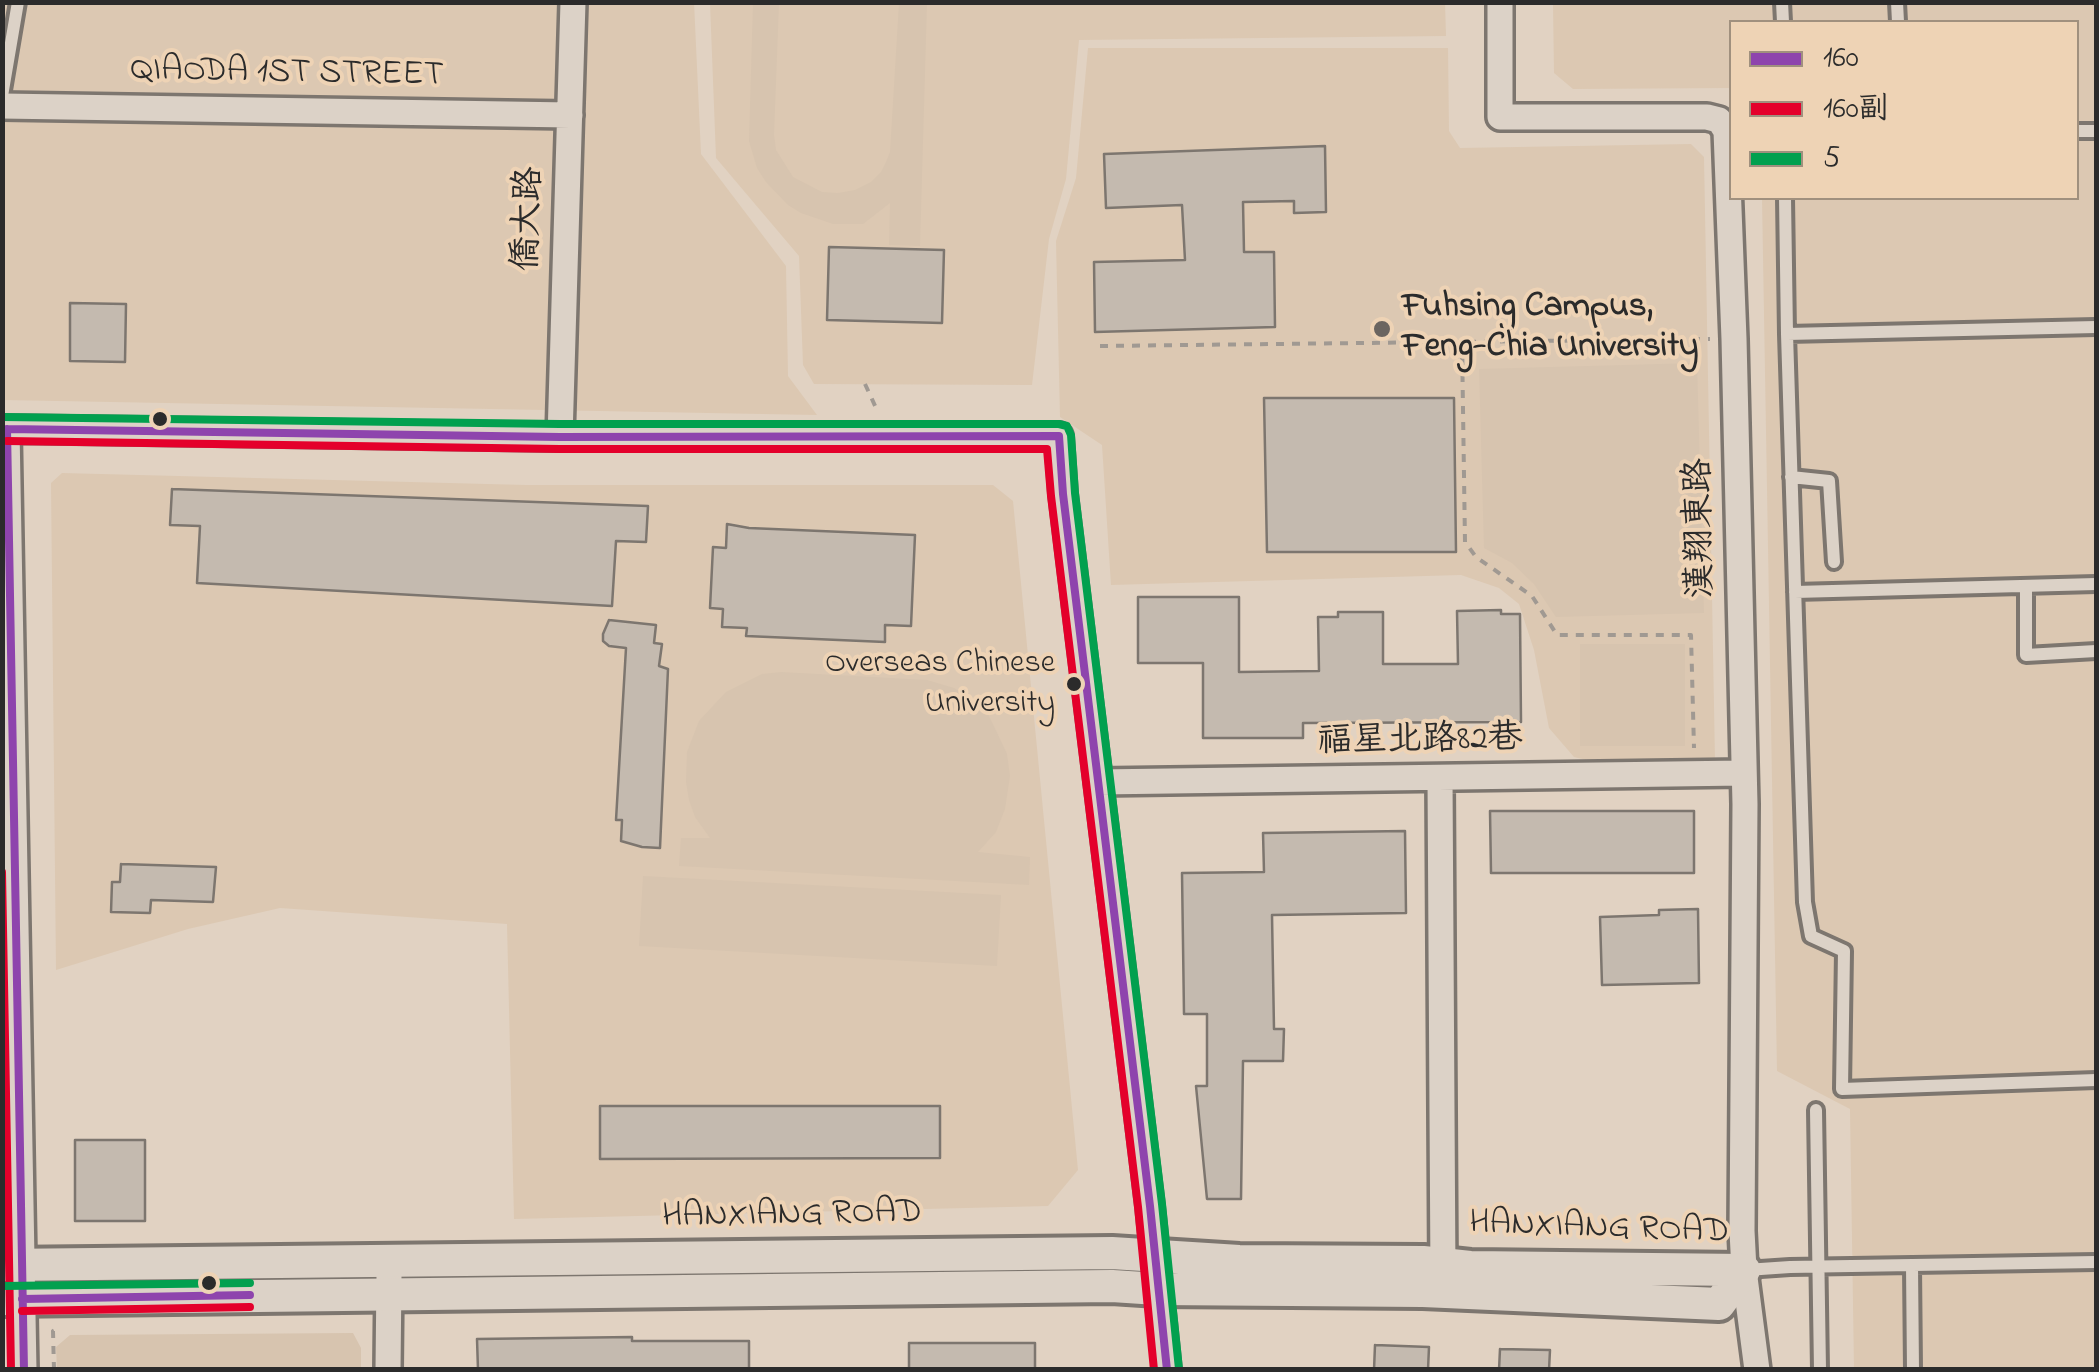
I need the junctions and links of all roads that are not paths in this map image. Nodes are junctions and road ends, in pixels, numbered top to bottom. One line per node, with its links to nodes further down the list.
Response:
1 (18, 2): 4 (lane)
2 (573, 2): 6 (street, 僑大路)
3 (1500, 2): 19 (street, 漢翔東路)
4 (2, 96)
5 (2, 106): 6 (street, QIAODA 1ST STREET)
6 (570, 115): 11 (street, 僑大路)
7 (1785, 200): 9 (lane)
8 (2096, 327): 9 (lane)
9 (1787, 334): 12 (lane)
10 (4, 429): 11 (street); 18 (street)
11 (560, 437): 21 (street)
12 (1791, 477): 13 (lane); 16 (lane)
13 (1834, 562)
14 (2096, 584): 15 (lane)
15 (2026, 586): 16 (lane); 17 (lane)
16 (1795, 592): 22 (lane)
17 (2096, 651)
18 (7, 711): 27 (street)
19 (1742, 773): 20 (street, 福星北路82巷); 30 (street, 漢翔東路)
20 (1440, 778): 21 (street, 福星北路82巷); 31 (street)
21 (1098, 782): 24 (street)
22 (2096, 1080)
23 (1816, 1110): 29 (lane)
24 (1155, 1254): 25 (street, HANXIANG ROAD); 31 (street, HANXIANG ROAD); 32 (street)
25 (389, 1261): 27 (street, HANXIANG ROAD); 33 (street)
26 (2096, 1262): 28 (lane)
27 (12, 1265): 34 (street)
28 (1912, 1266): 29 (lane); 40 (lane)
29 (1819, 1268): 30 (lane); 39 (lane)
30 (1744, 1270): 31 (street, HANXIANG ROAD); 38 (street, 漢翔東路)
31 (1443, 1278): 32 (street, HANXIANG ROAD)
32 (1158, 1289): 33 (street, HANXIANG ROAD); 37 (street)
33 (388, 1294): 34 (street, HANXIANG ROAD); 36 (street)
34 (12, 1299): 35 (street)
35 (24, 1370)
36 (388, 1370)
37 (1168, 1370)
38 (1757, 1370)
39 (1820, 1370)
40 (1913, 1370)

